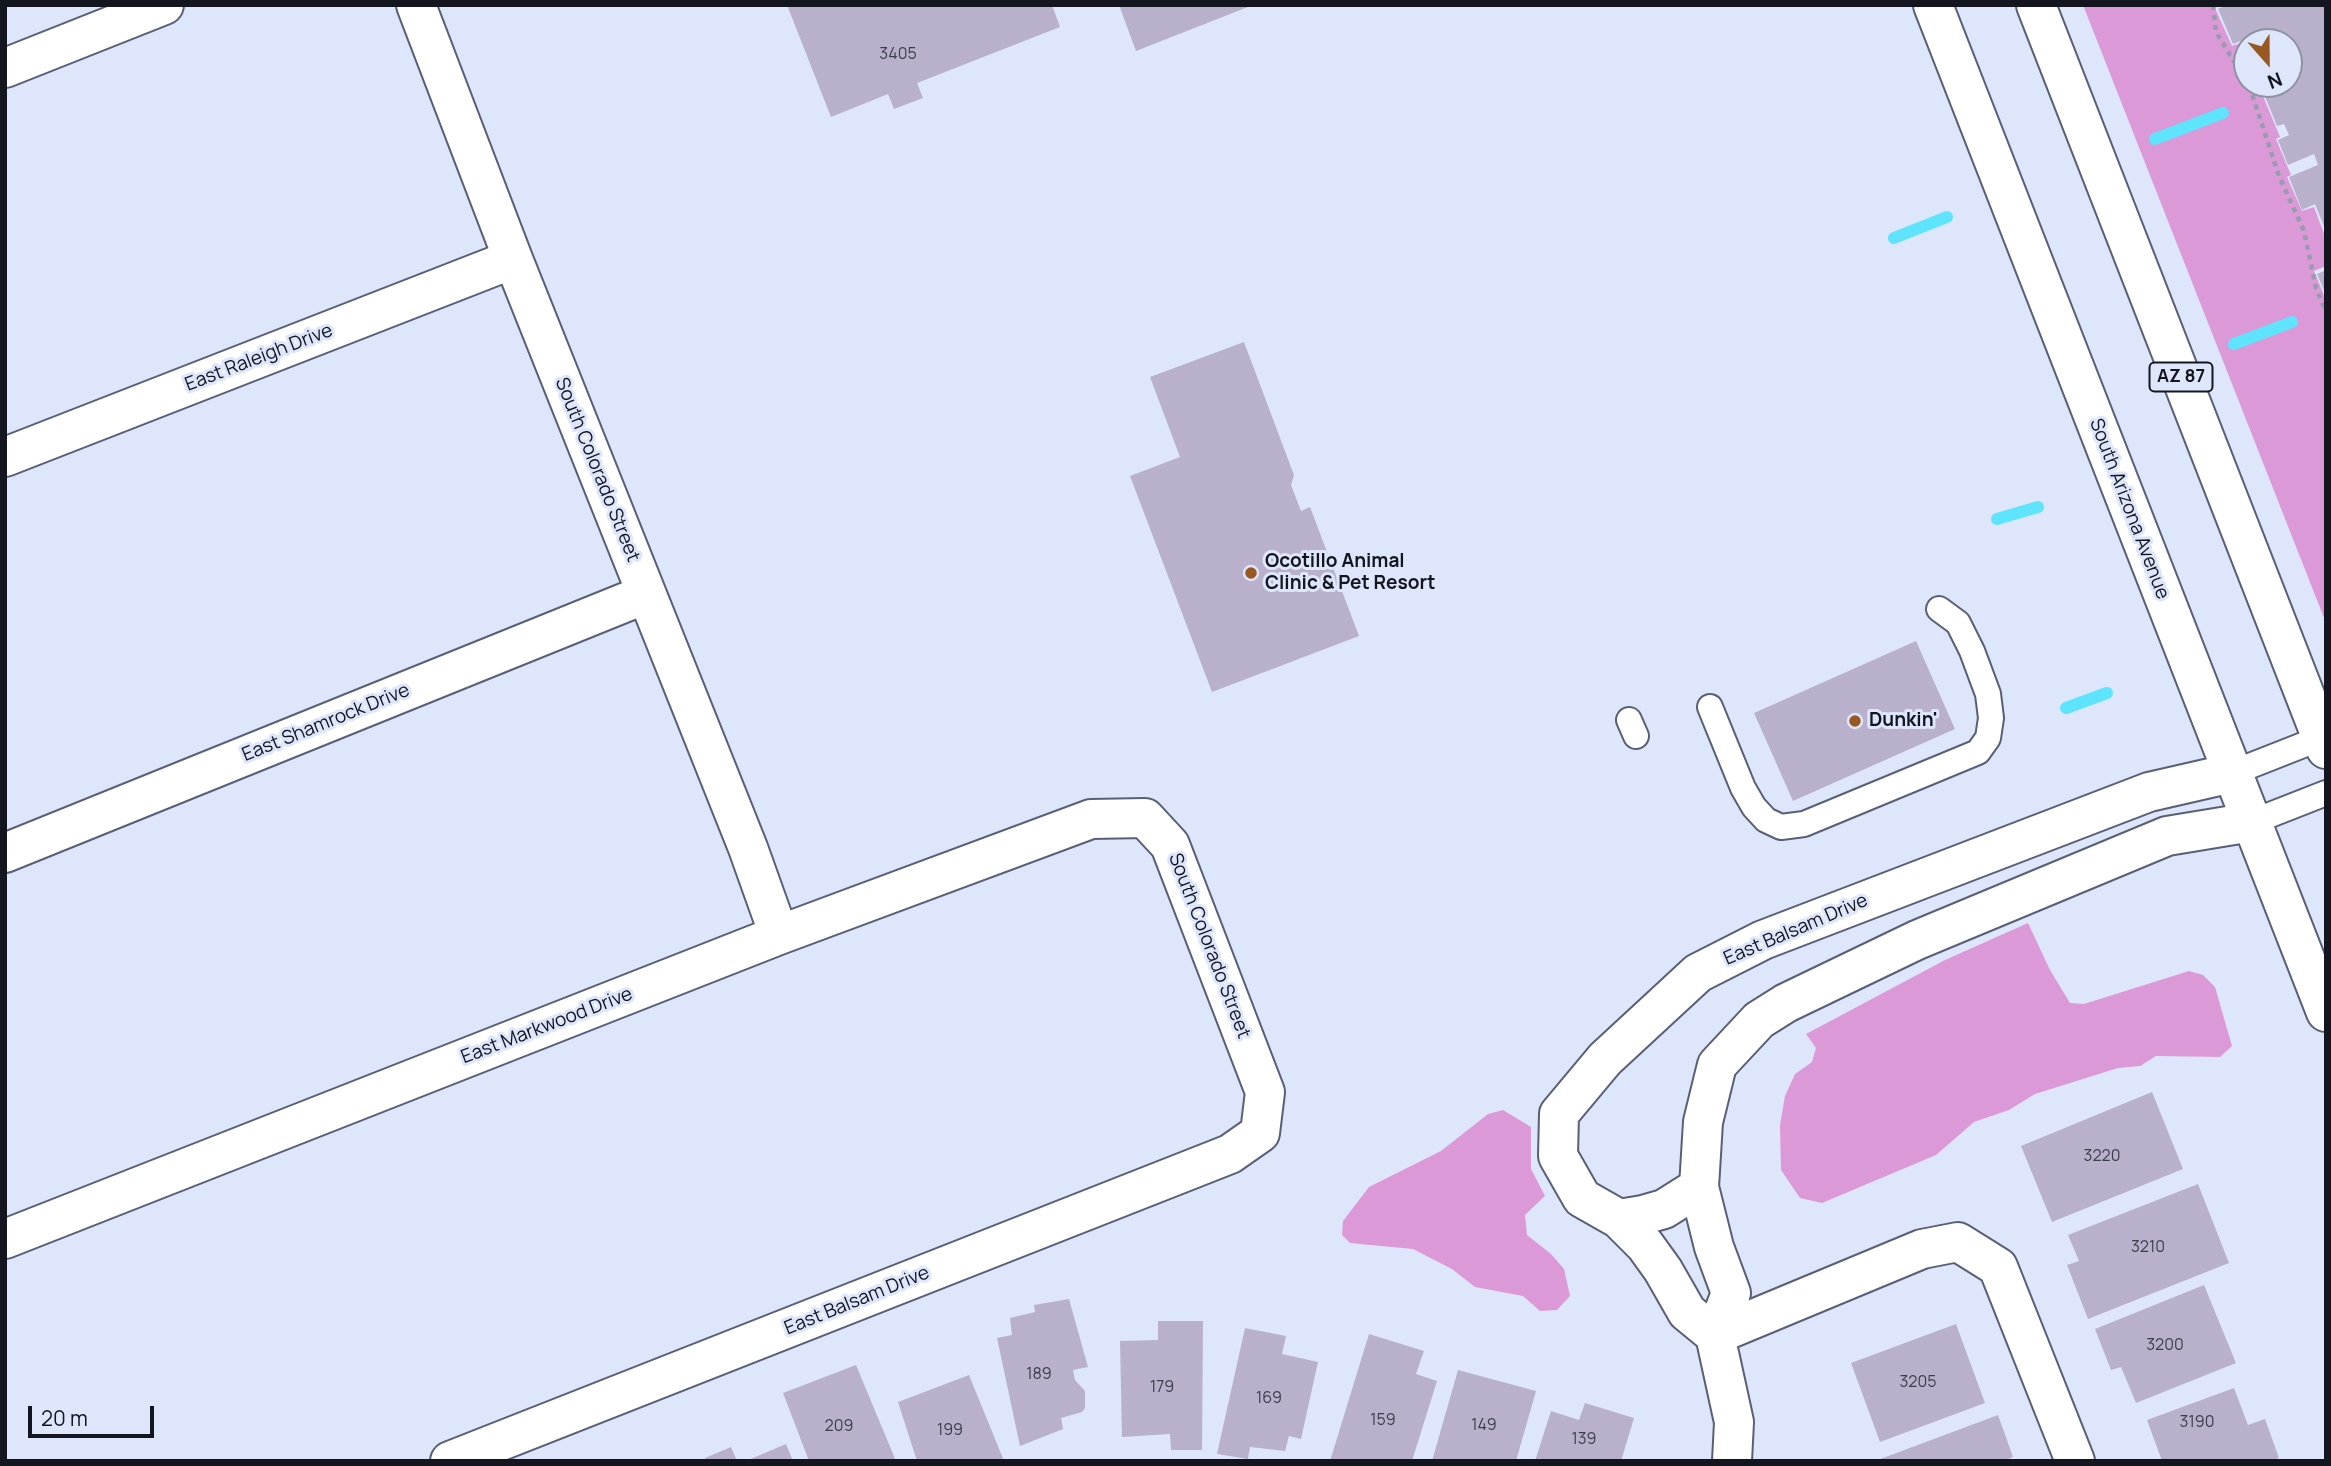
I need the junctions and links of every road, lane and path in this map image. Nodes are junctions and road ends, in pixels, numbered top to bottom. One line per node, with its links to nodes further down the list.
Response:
1 (164, 5): 6 (street)
2 (416, 5): 7 (street, South Colorado Street)
3 (1933, 5): 14 (street, South Arizona Avenue)
4 (2036, 5): 13 (street, AZ 87)
5 (2213, 5): 8 (path)
6 (5, 68)
7 (513, 259): 9 (street, East Raleigh Drive); 10 (street, South Colorado Street)
8 (2326, 312)
9 (5, 457)
10 (646, 594): 18 (street, East Shamrock Drive); 19 (street, South Colorado Street)
11 (1939, 610): 12 (lane)
12 (1710, 707)
13 (2324, 741): 14 (lane)
14 (2232, 772): 17 (street, South Arizona Avenue); 23 (street, East Balsam Drive)
15 (2326, 793): 17 (lane)
16 (1091, 819): 19 (street, East Markwood Drive); 21 (street, South Colorado Street)
17 (2252, 822): 20 (street, South Arizona Avenue); 22 (street)
18 (5, 853)
19 (779, 935): 24 (street, East Markwood Drive)
20 (2326, 1012)
21 (1260, 1133): 26 (street, East Balsam Drive)
22 (1699, 1187): 23 (street); 25 (street)
23 (1619, 1219): 25 (street, East Balsam Drive)
24 (5, 1240)
25 (1715, 1335): 27 (street); 28 (street)
26 (450, 1461)
27 (1732, 1461)
28 (2075, 1461)

